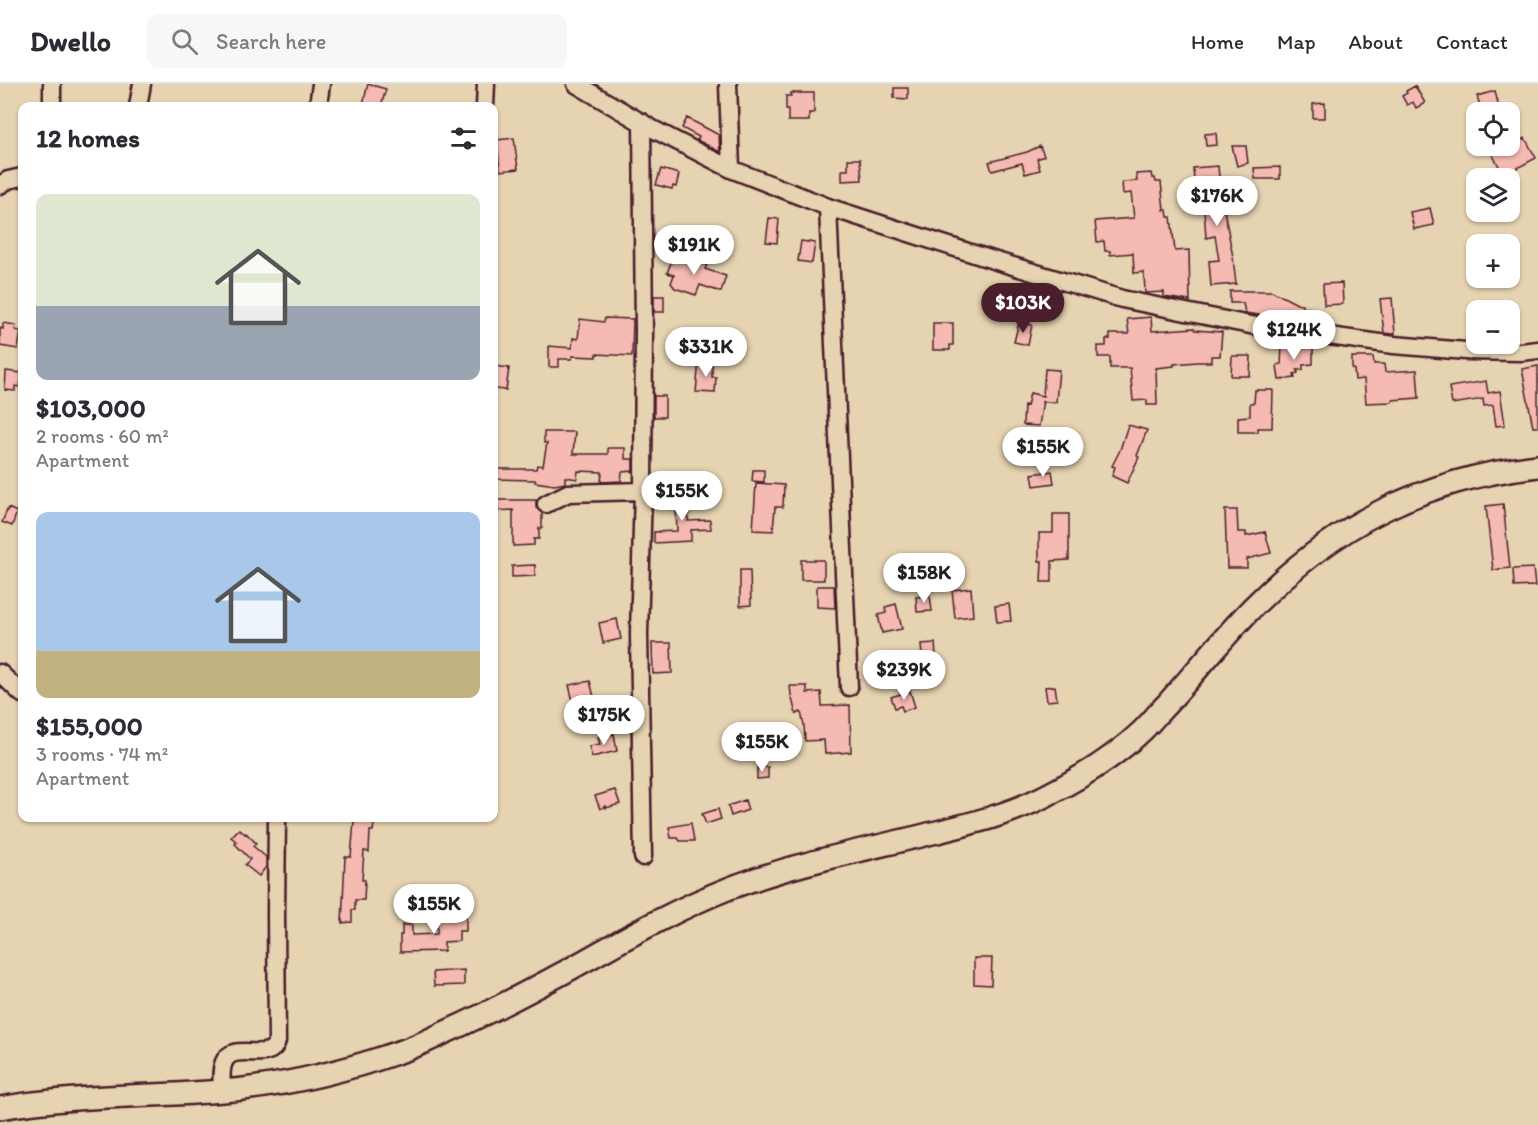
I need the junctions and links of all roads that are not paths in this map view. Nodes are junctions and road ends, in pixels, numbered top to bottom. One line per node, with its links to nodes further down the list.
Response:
1 (52, 84): 7 (street)
2 (142, 84): 8 (street)
3 (321, 84): 9 (street)
4 (486, 84): 10 (street)
5 (576, 84): 11 (street)
6 (728, 84): 12 (street)
7 (52, 102)
8 (139, 102)
9 (319, 102)
10 (485, 102)
11 (642, 122): 12 (street); 18 (street)
12 (731, 169): 15 (street)
13 (18, 178): 14 (street)
14 (0, 185)
15 (828, 207): 16 (street); 21 (street)
16 (1538, 350)
17 (1538, 466): 25 (main road)
18 (643, 490): 19 (street); 24 (street)
19 (546, 504)
20 (0, 673): 22 (street)
21 (849, 687)
22 (18, 690)
23 (278, 822): 25 (street)
24 (643, 857)
25 (222, 1091): 26 (main road)
26 (0, 1108)

